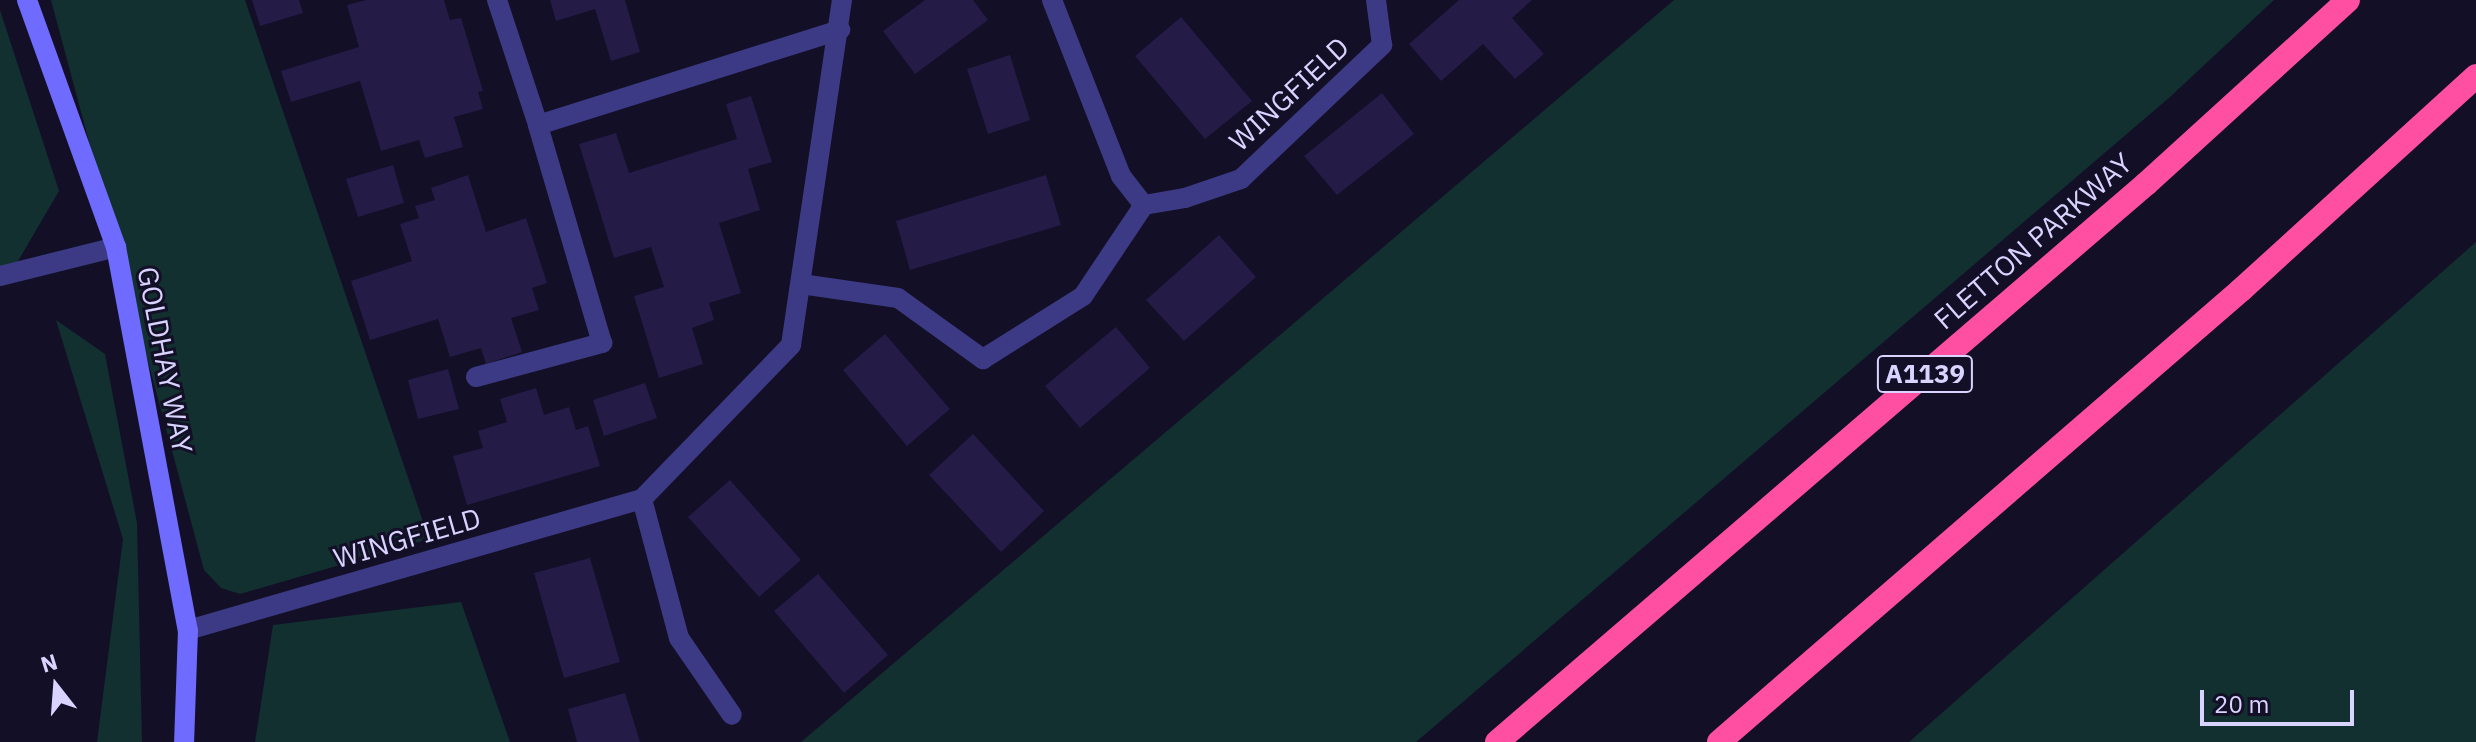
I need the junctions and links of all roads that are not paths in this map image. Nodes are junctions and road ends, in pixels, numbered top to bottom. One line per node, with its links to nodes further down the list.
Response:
1 (27, 0): 11 (street, GOLDHAY WAY)
2 (497, 0): 9 (street)
3 (842, 0): 7 (street, WINGFIELD)
4 (1052, 0): 10 (street)
5 (1376, 0): 10 (street, WINGFIELD)
6 (2348, 0): 19 (highway, FLETTON PARKWAY / A1139)
7 (840, 30): 9 (street); 13 (street, WINGFIELD)
8 (2476, 76): 20 (highway)
9 (538, 125): 14 (street)
10 (1144, 205): 13 (street)
11 (116, 247): 12 (street); 16 (street, GOLDHAY WAY)
12 (0, 276)
13 (801, 284): 15 (street, WINGFIELD)
14 (476, 377)
15 (642, 499): 16 (street, WINGFIELD); 17 (street)
16 (188, 630): 18 (street, GOLDHAY WAY)
17 (732, 715)
18 (184, 742)
19 (1497, 742)
20 (1719, 742)

